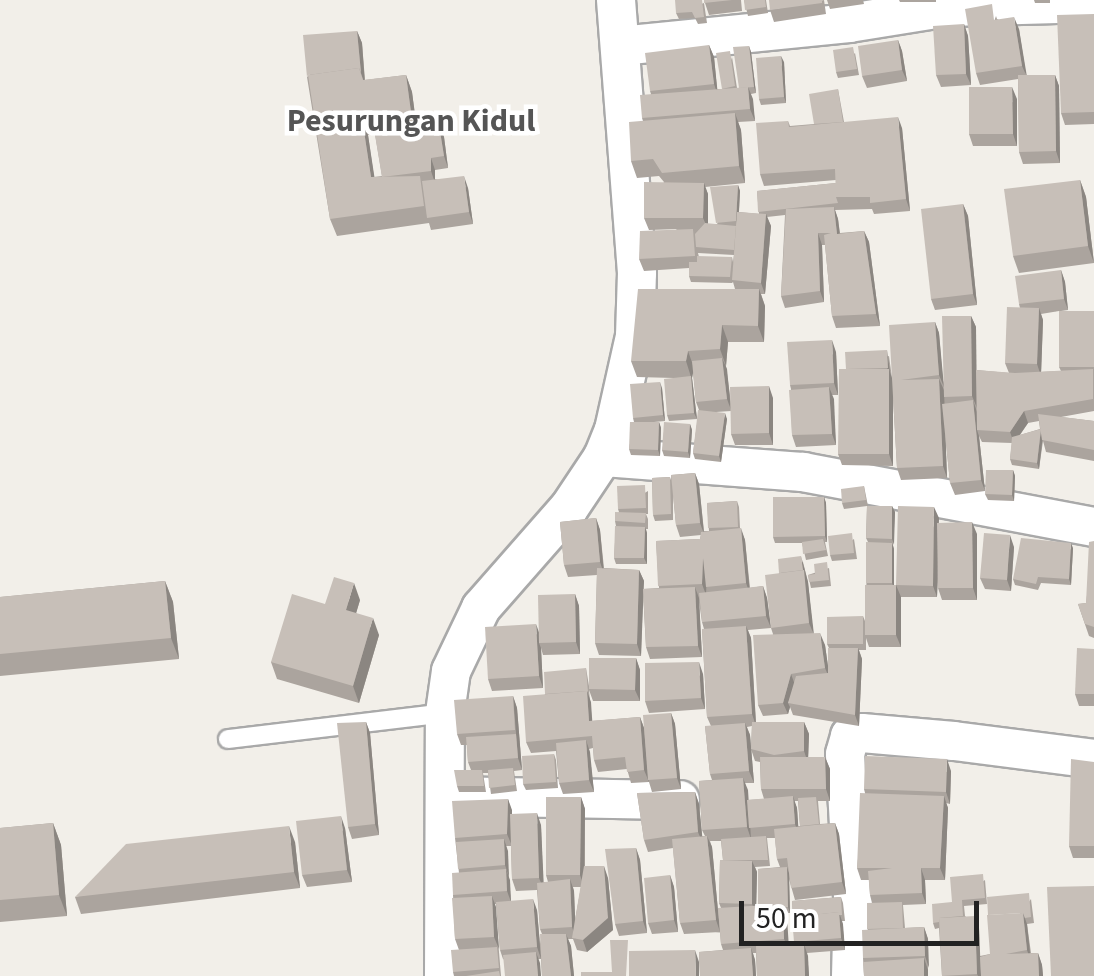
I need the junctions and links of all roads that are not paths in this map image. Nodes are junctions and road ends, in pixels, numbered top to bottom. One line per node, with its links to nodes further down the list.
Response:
1 (616, 0): 3 (street)
2 (1094, 3): 3 (street)
3 (620, 46): 4 (street)
4 (602, 457): 5 (street); 6 (street)
5 (1094, 526)
6 (428, 716): 7 (lane); 9 (street)
7 (228, 739)
8 (1094, 760): 12 (street)
9 (446, 796): 10 (street); 11 (street)
10 (680, 800)
11 (444, 976)
12 (851, 976)

